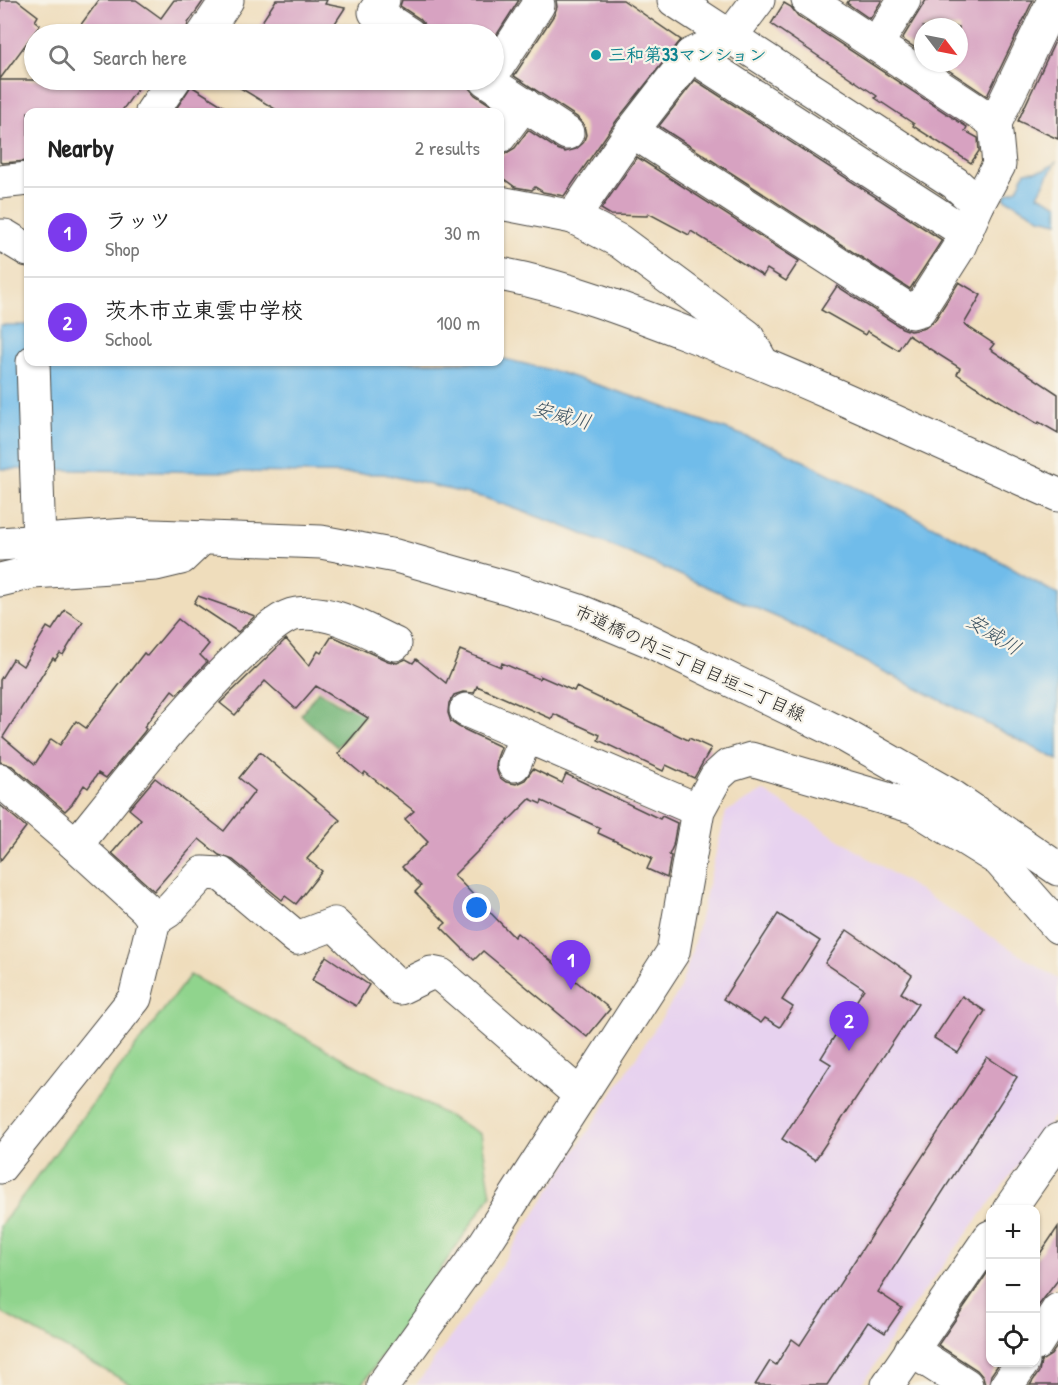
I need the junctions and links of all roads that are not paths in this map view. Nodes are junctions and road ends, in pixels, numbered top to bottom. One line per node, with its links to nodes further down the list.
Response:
1 (227, 0): 9 (street)
2 (383, 0): 10 (street)
3 (674, 0): 11 (street)
4 (758, 0): 11 (street)
5 (808, 0): 12 (street)
6 (904, 0): 12 (street)
7 (1054, 0): 19 (street)
8 (538, 5): 14 (street)
9 (211, 24)
10 (394, 24)
11 (731, 36): 13 (street); 27 (street)
12 (876, 45): 19 (street)
13 (691, 55): 21 (street); 27 (street)
14 (504, 56)
15 (504, 89): 17 (street)
16 (167, 90): 18 (street)
17 (524, 104): 20 (street); 22 (street)
18 (155, 108)
19 (995, 123): 27 (street)
20 (504, 131)
21 (632, 131): 26 (street); 27 (street)
22 (567, 133)
23 (24, 179): 24 (street)
24 (0, 182)
25 (504, 203): 26 (street)
26 (573, 217): 33 (street)
27 (972, 218)
28 (0, 236): 29 (street)
29 (24, 248)
30 (24, 251): 31 (street)
31 (0, 254)
32 (504, 275): 33 (street)
33 (762, 363): 35 (street)
34 (33, 366): 36 (street)
35 (1058, 495)
36 (40, 532): 37 (street, 市道橋の内三丁目目垣二丁目線); 38 (street, 市道橋の内三丁目目垣二丁目線)
37 (202, 538): 39 (street); 44 (street, 市道橋の内三丁目目垣二丁目線)
38 (0, 544)
39 (0, 580)
40 (395, 644): 45 (street)
41 (466, 710): 43 (street)
42 (0, 780): 45 (street)
43 (698, 810): 44 (street); 49 (street)
44 (970, 825): 46 (street, 市道橋の内三丁目目垣二丁目線); 48 (street)
45 (76, 845): 47 (street)
46 (1058, 869)
47 (154, 920): 49 (street); 51 (street)
48 (1058, 927)
49 (580, 1095): 58 (street)
50 (1058, 1140): 52 (street)
51 (0, 1167)
52 (1013, 1205)
53 (986, 1243): 56 (street)
54 (1058, 1310): 55 (street)
55 (1040, 1337)
56 (911, 1350): 59 (street); 60 (street)
57 (1020, 1367): 61 (street)
58 (384, 1385)
59 (888, 1385)
60 (966, 1385)
61 (1007, 1385)

